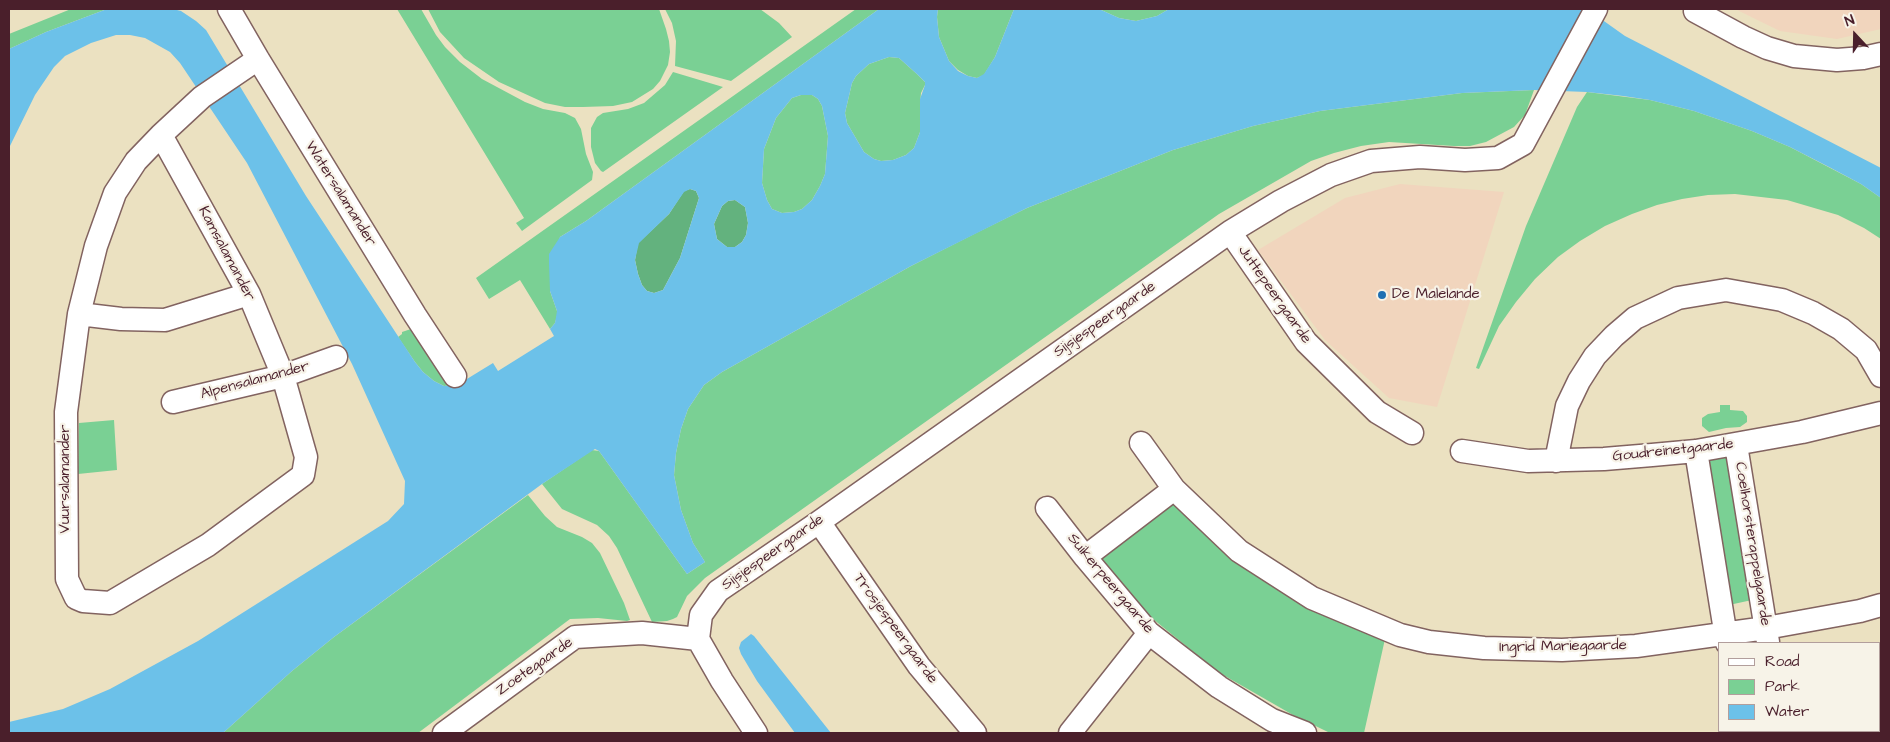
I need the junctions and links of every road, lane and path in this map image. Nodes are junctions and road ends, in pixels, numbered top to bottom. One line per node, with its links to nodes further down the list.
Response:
1 (229, 9): 5 (street, Watersalamander)
2 (1596, 9): 7 (street, Sijsjespeergaarde)
3 (1695, 11): 4 (street)
4 (1881, 54)
5 (258, 60): 6 (street, Vuursalamander); 12 (street, Watersalamander)
6 (161, 135): 8 (street, Kamsalamander); 9 (street, Vuursalamander)
7 (1230, 232): 16 (street, Juttepeergaarde); 24 (street, Sijsjespeergaarde)
8 (249, 294): 9 (street); 11 (street, Kamsalamander)
9 (79, 314): 11 (street, Vuursalamander)
10 (336, 357): 11 (street, Alpensalamander)
11 (283, 376): 14 (street, Alpensalamander)
12 (456, 376)
13 (1881, 376): 21 (street)
14 (173, 402)
15 (1881, 413): 18 (street, Goudreinetgaarde)
16 (1412, 433)
17 (1141, 442): 22 (street, Ingrid Mariegaarde)
18 (1736, 445): 20 (street, Goudreinetgaarde); 28 (street, Coelhorsterappelgaarde)
19 (1462, 451): 21 (street, Goudreinetgaarde)
20 (1696, 451): 21 (street, Goudreinetgaarde); 30 (street)
21 (1556, 461)
22 (1174, 489): 25 (street); 30 (street, Ingrid Mariegaarde)
23 (1047, 508): 25 (street, Suikerpeergaarde)
24 (818, 522): 29 (street, Sijsjespeergaarde); 34 (street, Trosjespeergaarde)
25 (1084, 557): 27 (street, Suikerpeergaarde)
26 (1881, 605): 28 (street, Ingrid Mariegaarde)
27 (1148, 633): 35 (street); 36 (street, Suikerpeergaarde)
28 (1767, 636): 30 (street, Ingrid Mariegaarde)
29 (698, 639): 31 (street, Zoetegaarde); 33 (street)
30 (1726, 639)
31 (470, 725): 32 (street, Zoetegaarde)
32 (444, 733)
33 (756, 733)
34 (975, 733)
35 (1070, 733)
36 (1305, 733)

